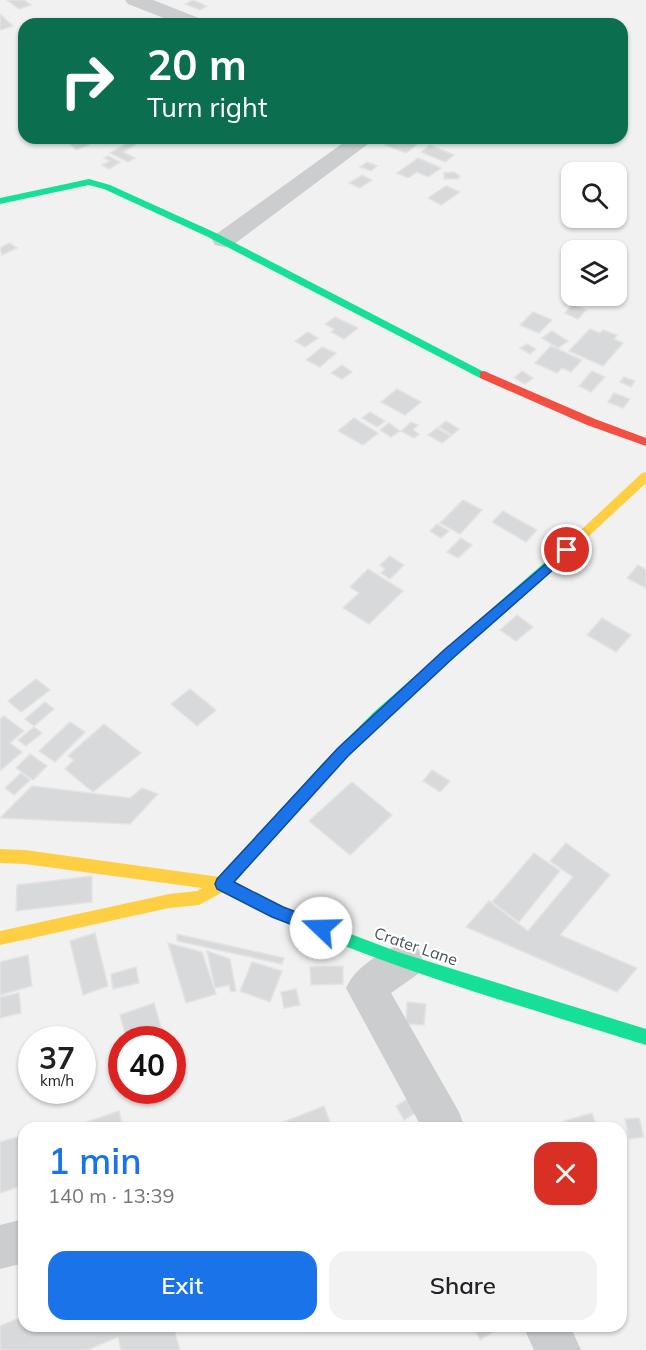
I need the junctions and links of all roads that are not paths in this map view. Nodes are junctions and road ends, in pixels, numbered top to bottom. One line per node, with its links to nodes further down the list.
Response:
1 (135, 0): 2 (street)
2 (182, 18)
3 (357, 144): 5 (street)
4 (0, 201): 5 (street)
5 (224, 240): 6 (street)
6 (646, 442)
7 (646, 476): 9 (street)
8 (0, 856): 9 (street, Crater Lane)
9 (223, 884): 10 (street); 11 (street, Crater Lane)
10 (0, 938)
11 (404, 961): 12 (street, Crater Lane); 13 (street)
12 (646, 1037)
13 (440, 1122)
14 (18, 1243): 15 (street)
15 (0, 1248)
16 (549, 1332): 17 (street)
17 (558, 1350)

